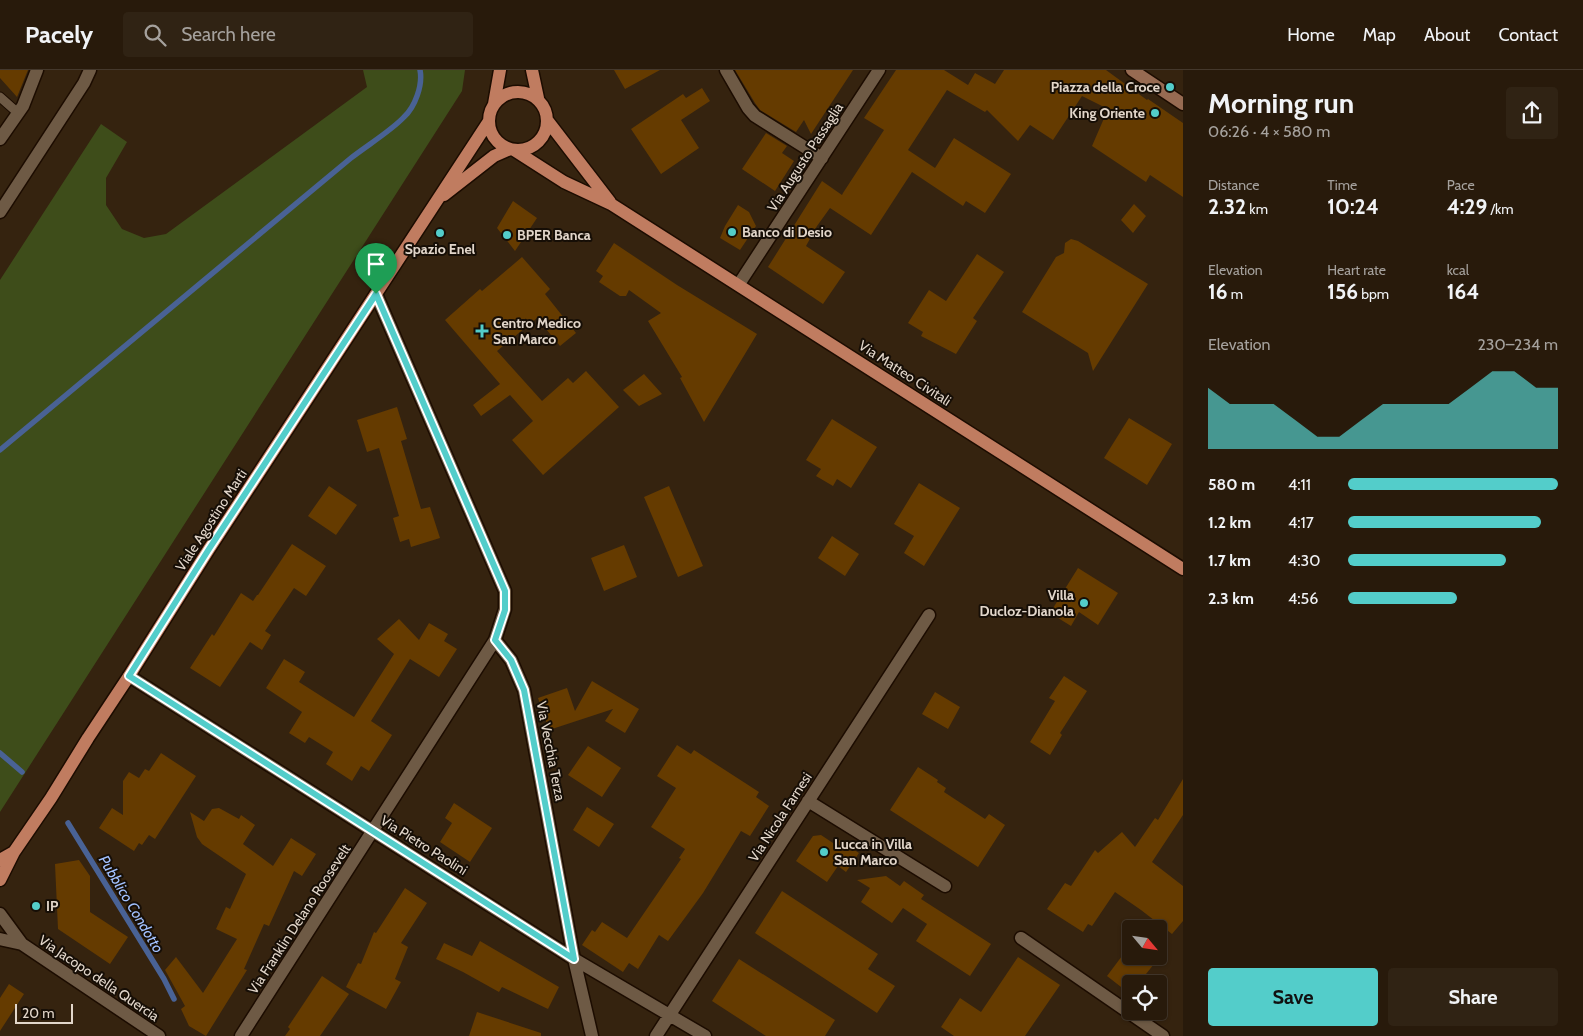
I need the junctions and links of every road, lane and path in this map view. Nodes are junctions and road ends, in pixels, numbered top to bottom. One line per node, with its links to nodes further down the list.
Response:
1 (37, 70): 12 (street)
2 (90, 70): 20 (street)
3 (500, 70): 10 (main road)
4 (532, 70): 9 (main road)
5 (726, 70): 17 (street)
6 (878, 70): 17 (street, Via Augusto Passaglia)
7 (1132, 70): 11 (street)
8 (0, 97): 12 (lane)
9 (538, 98): 10 (main road); 13 (main road)
10 (494, 104): 14 (main road)
11 (1183, 104)
12 (18, 113): 15 (street)
13 (548, 120): 16 (main road); 18 (main road, Via Matteo Civitali)
14 (489, 121): 16 (main road); 19 (main road, Viale Agostino Marti)
15 (0, 139)
16 (512, 149): 18 (main road, Via Matteo Civitali); 19 (main road, Viale Agostino Marti)
17 (822, 158): 21 (street, Via Augusto Passaglia)
18 (611, 204): 21 (main road, Via Matteo Civitali)
19 (433, 205): 22 (main road, Viale Agostino Marti)
20 (0, 212)
21 (739, 284): 23 (main road, Via Matteo Civitali)
22 (376, 294): 25 (street); 26 (main road, Viale Agostino Marti)
23 (1183, 569)
24 (929, 615): 27 (street, Via Nicola Farnesi)
25 (495, 640): 28 (street, Via Franklin Delano Roosevelt); 37 (street, Via Vecchia Terza)
26 (129, 676): 28 (street, Via Pietro Paolini); 29 (main road, Viale Agostino Marti)
27 (808, 801): 32 (street); 38 (street, Via Nicola Farnesi)
28 (374, 831): 37 (street, Via Pietro Paolini); 40 (street, Via Franklin Delano Roosevelt)
29 (14, 852): 30 (main road, Viale Agostino Marti); 31 (main road, Viale Agostino Marti)
30 (0, 860)
31 (0, 880)
32 (945, 886)
33 (0, 914): 36 (street, Via Jacopo della Quercia)
34 (1021, 938): 44 (street)
35 (0, 939): 36 (street, Via Jacopo della Quercia)
36 (22, 944): 39 (street, Via Jacopo della Quercia)
37 (574, 959): 38 (street, Via Pietro Paolini); 41 (street, Via Vecchia Terza)
38 (670, 1015): 42 (street, Via Nicola Farnesi); 43 (street, Via Pietro Paolini)
39 (159, 1036)
40 (241, 1036)
41 (592, 1036)
42 (656, 1036)
43 (705, 1036)
44 (1163, 1036)

